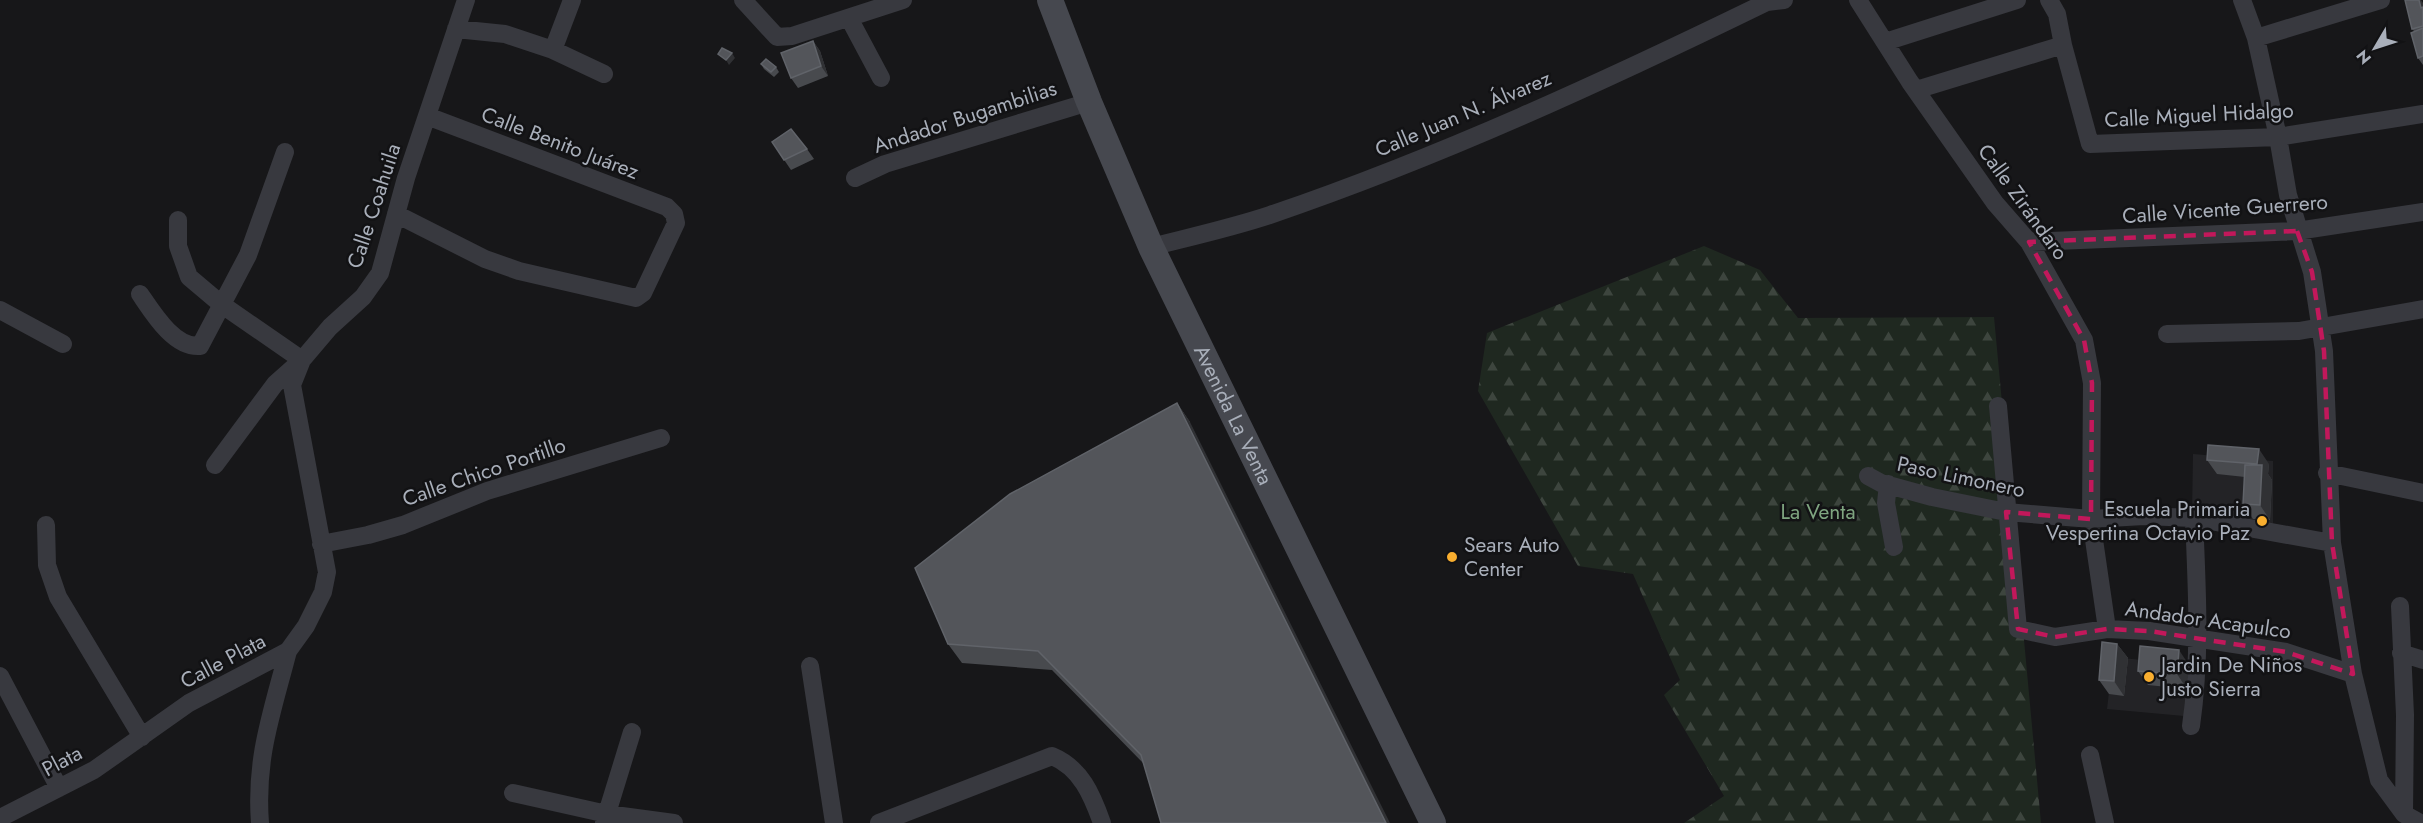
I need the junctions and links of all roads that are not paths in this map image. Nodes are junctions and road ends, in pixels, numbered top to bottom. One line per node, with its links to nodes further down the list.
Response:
1 (466, 0): 13 (street, Calle Coahuila)
2 (572, 0): 17 (street)
3 (743, 0): 12 (street)
4 (903, 0): 12 (street)
5 (1050, 0): 21 (main road, Avenida La Venta)
6 (1784, 0): 32 (street, Calle Juan N. Álvarez)
7 (1858, 0): 15 (street, Calle Zirándaro)
8 (2017, 0): 15 (street)
9 (2049, 0): 16 (street, Calle Miguel Hidalgo)
10 (2242, 0): 14 (street)
11 (2381, 0): 14 (street)
12 (849, 18): 19 (street)
13 (456, 29): 17 (street); 23 (street, Calle Coahuila)
14 (2256, 38): 24 (street)
15 (1885, 42): 20 (street, Calle Zirándaro)
16 (2063, 45): 20 (street); 24 (street, Calle Miguel Hidalgo)
17 (553, 50): 18 (street)
18 (604, 74)
19 (881, 78)
20 (1916, 90): 31 (street, Calle Zirándaro)
21 (1089, 102): 26 (street, Andador Bugambilias); 32 (main road, Avenida La Venta)
22 (2423, 114): 24 (street, Calle Miguel Hidalgo)
23 (427, 116): 28 (street, Calle Coahuila); 28 (street, Calle Benito Juárez)
24 (2278, 136): 30 (street)
25 (285, 152): 34 (street)
26 (855, 178)
27 (2423, 212): 30 (street, Calle Vicente Guerrero)
28 (396, 214): 40 (street, Calle Coahuila)
29 (178, 220): 34 (street)
30 (2297, 231): 31 (street, Calle Vicente Guerrero); 37 (street)
31 (2029, 242): 50 (street, Calle Zirándaro)
32 (1151, 248): 78 (main road, Avenida La Venta)
33 (140, 294): 34 (street)
34 (221, 304): 40 (street)
35 (2423, 309): 37 (street)
36 (0, 310): 39 (street)
37 (2320, 326): 38 (street); 44 (street)
38 (2167, 334)
39 (63, 344)
40 (302, 360): 43 (street); 53 (street, Calle Coahuila)
41 (1998, 406): 48 (street)
42 (661, 438): 53 (street, Calle Chico Portillo)
43 (215, 465)
44 (2327, 473): 47 (street); 52 (street)
45 (1868, 476): 46 (street, Paso Limonero)
46 (1888, 484): 48 (street, Paso Limonero); 54 (street)
47 (2423, 493)
48 (2006, 512): 50 (street, Paso Limonero); 56 (street, Andador Acapulco)
49 (2194, 518): 50 (street, Paso Limonero); 52 (street, Paso Limonero); 57 (street)
50 (2091, 519): 56 (street, Calle Zirándaro)
51 (46, 525): 66 (street)
52 (2332, 543): 62 (street)
53 (321, 544): 58 (street, Calle Plata)
54 (1894, 547)
55 (2400, 606): 59 (street)
56 (2107, 629): 57 (street, Andador Acapulco)
57 (2198, 639): 62 (street, Andador Acapulco); 64 (street)
58 (288, 651): 66 (street, Calle Plata); 73 (street)
59 (2401, 653): 60 (street); 70 (street)
60 (2423, 660)
61 (810, 666): 75 (street)
62 (2353, 674): 70 (street)
63 (0, 676): 68 (street)
64 (2191, 726)
65 (632, 732): 72 (street)
66 (142, 737): 68 (street, Plata)
67 (2090, 755): 79 (street)
68 (59, 788): 71 (street, Plata)
69 (513, 793): 72 (street)
70 (2404, 814): 80 (street)
71 (0, 818)
72 (606, 819): 74 (street)
73 (260, 823)
74 (674, 823)
75 (834, 823)
76 (879, 823): 77 (street)
77 (1102, 823)
78 (1433, 823)
79 (2105, 823)
80 (2420, 823)

